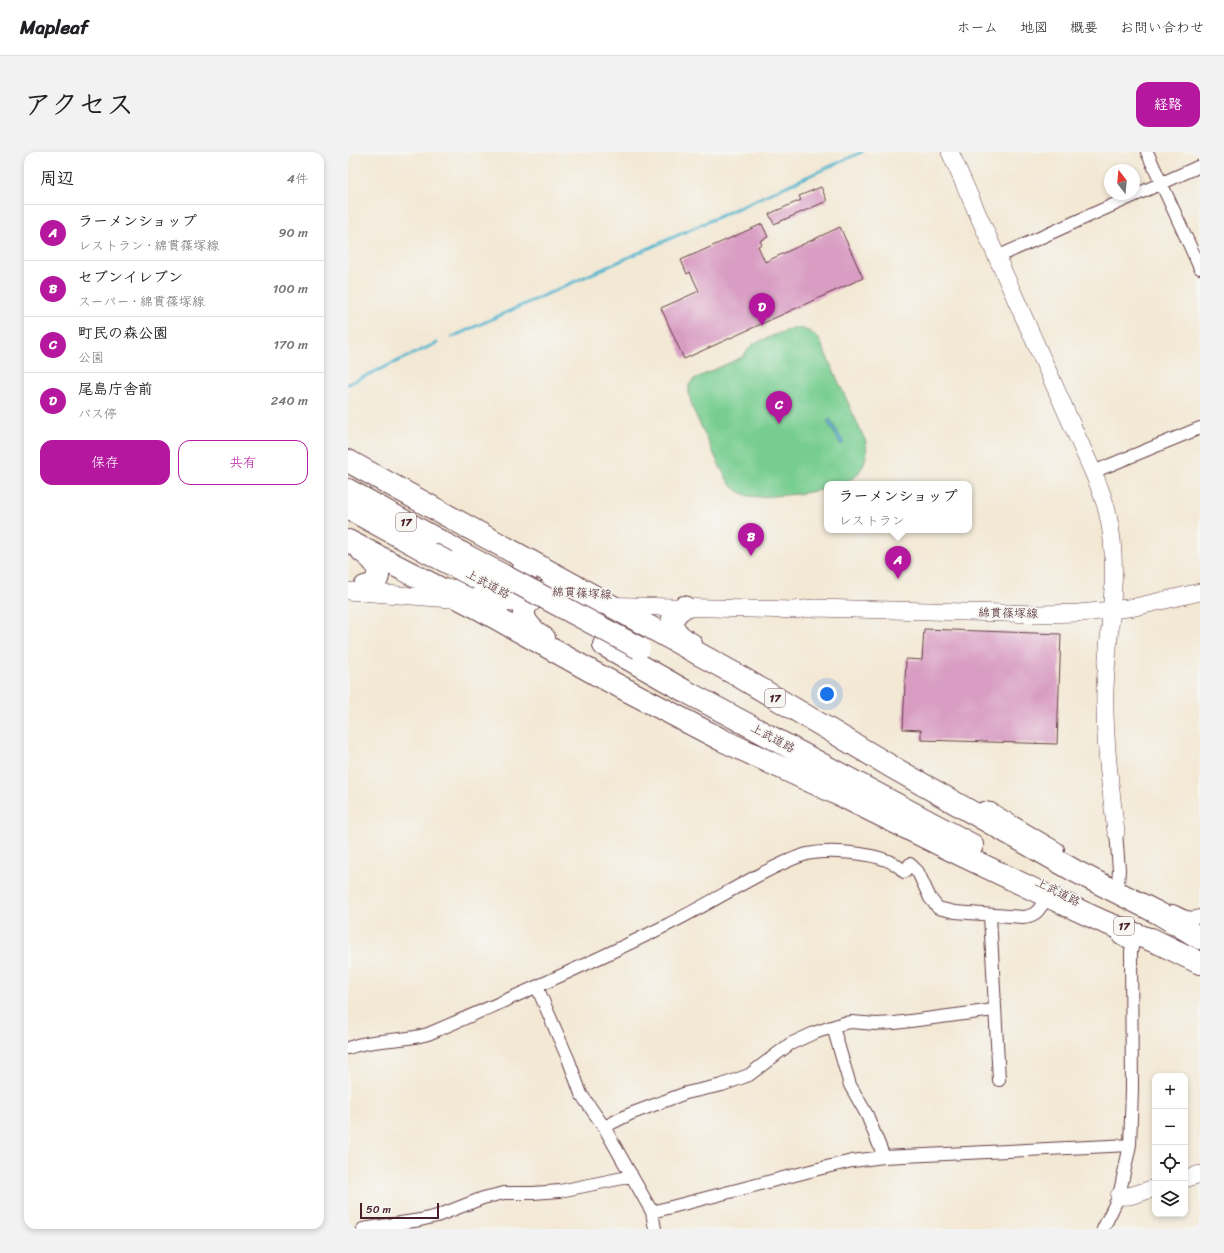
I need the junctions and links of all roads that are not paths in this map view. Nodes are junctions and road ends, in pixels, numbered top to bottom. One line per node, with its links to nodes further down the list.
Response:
1 (950, 152): 5 (main road)
2 (1147, 152): 4 (street)
3 (1200, 166): 4 (street)
4 (1161, 183): 5 (street); 6 (street)
5 (997, 257): 9 (main road)
6 (1200, 268)
7 (1200, 428): 9 (street)
8 (348, 461): 12 (highway, 17)
9 (1094, 472): 25 (main road)
10 (348, 490): 37 (highway, 上武道路 / 17, bridge)
11 (348, 508): 36 (highway, 上武道路 / 17, bridge)
12 (480, 534): 18 (highway, 17); 19 (highway)
13 (348, 541): 14 (highway); 15 (highway, 17)
14 (354, 588): 15 (main road, 綿貫篠塚線); 20 (main road)
15 (438, 588): 19 (main road, 綿貫篠塚線); 20 (highway, 17)
16 (548, 591): 18 (main road, 綿貫篠塚線); 19 (highway)
17 (1200, 592): 25 (main road, 綿貫篠塚線)
18 (586, 593): 22 (highway, 17); 24 (main road, 綿貫篠塚線)
19 (525, 596): 21 (highway); 22 (main road, 綿貫篠塚線); 26 (highway)
20 (463, 600): 21 (main road); 26 (highway, 17)
21 (502, 602)
22 (610, 606): 23 (main road, 綿貫篠塚線); 27 (highway, 17)
23 (684, 607): 24 (main road, 綿貫篠塚線); 27 (highway)
24 (815, 608): 25 (main road, 綿貫篠塚線)
25 (1112, 610): 29 (main road)
26 (596, 674): 30 (highway, 17)
27 (737, 675): 28 (highway, 17)
28 (974, 812): 31 (street); 35 (highway, 17)
29 (1116, 832): 31 (street)
30 (956, 852): 32 (street); 36 (highway, 17)
31 (1118, 884): 34 (street)
32 (1042, 905): 33 (street); 45 (street)
33 (990, 916): 39 (street); 40 (street)
34 (1200, 916)
35 (1200, 938)
36 (1164, 945): 38 (highway, 上武道路 / 17)
37 (1200, 945)
38 (1200, 963)
39 (537, 987): 42 (street); 44 (street)
40 (994, 1010): 41 (street); 43 (street)
41 (833, 1027): 44 (street); 46 (street)
42 (348, 1048)
43 (999, 1080)
44 (604, 1127): 47 (street)
45 (1130, 1146): 46 (street); 51 (street)
46 (884, 1157): 52 (street)
47 (631, 1174): 52 (street); 53 (street)
48 (1200, 1174): 49 (main road)
49 (1188, 1178)
50 (1152, 1189): 51 (main road)
51 (1119, 1196): 55 (street)
52 (652, 1212): 54 (street)
53 (363, 1229)
54 (655, 1229)
55 (1103, 1229)

